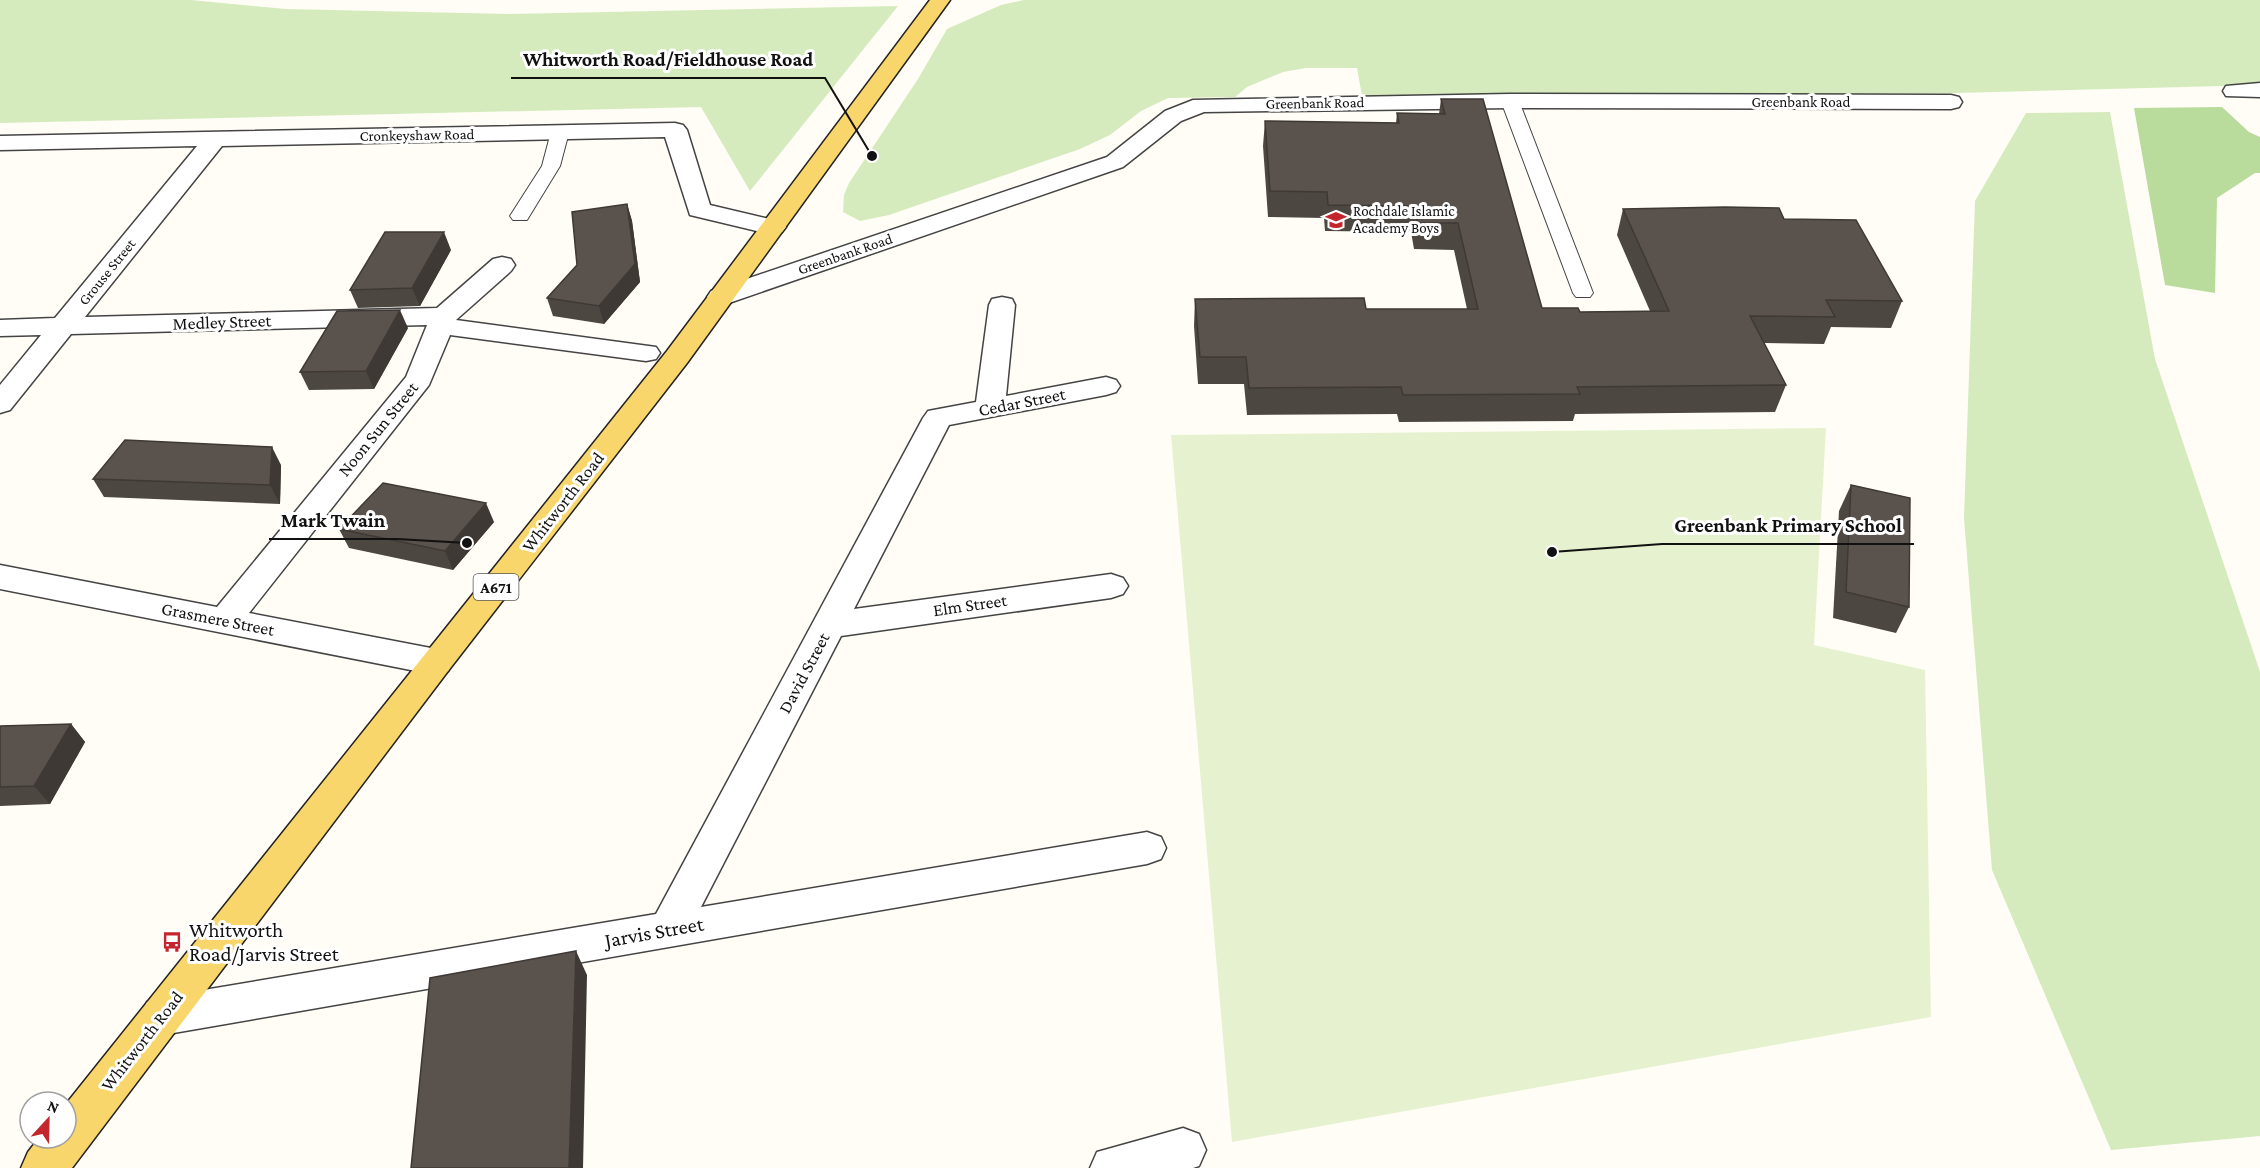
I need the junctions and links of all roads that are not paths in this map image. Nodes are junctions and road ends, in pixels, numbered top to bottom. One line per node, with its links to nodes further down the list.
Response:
1 (940, 0): 10 (main road, Whitworth Road / A671)
2 (2234, 90): 3 (street)
3 (2260, 90)
4 (1510, 101): 5 (street, Greenbank Road); 12 (lane); 13 (street, Greenbank Road)
5 (1951, 102)
6 (560, 132): 7 (street, Cronkeyshaw Road); 9 (lane); 10 (street, Cronkeyshaw Road)
7 (215, 139): 8 (street, Cronkeyshaw Road); 16 (street, Grouse Street)
8 (0, 144)
9 (520, 216)
10 (773, 227): 13 (main road, Whitworth Road / A671)
11 (502, 265): 15 (street, Noon Sun Street)
12 (1583, 293)
13 (720, 297): 27 (main road, Whitworth Road / A671)
14 (1002, 305): 21 (street)
15 (443, 321): 16 (street, Medley Street); 18 (street, Medley Street); 25 (street, Noon Sun Street)
16 (63, 326): 17 (street, Medley Street); 20 (street, Grouse Street)
17 (0, 328)
18 (646, 353)
19 (1106, 386): 21 (street, Cedar Street)
20 (0, 404)
21 (990, 408): 22 (street, Cedar Street)
22 (938, 418): 26 (street, David Street)
23 (0, 577): 25 (street, Grasmere Street)
24 (1111, 586): 26 (street, Elm Street)
25 (225, 620): 27 (street, Grasmere Street)
26 (829, 625): 29 (street, David Street)
27 (436, 662): 30 (main road, Whitworth Road / A671)
28 (1147, 848): 29 (street, Jarvis Street)
29 (669, 929): 30 (street, Jarvis Street)
30 (162, 1016): 32 (main road, Whitworth Road / A671)
31 (1183, 1150): 33 (street)
32 (45, 1168)
33 (1113, 1168)

